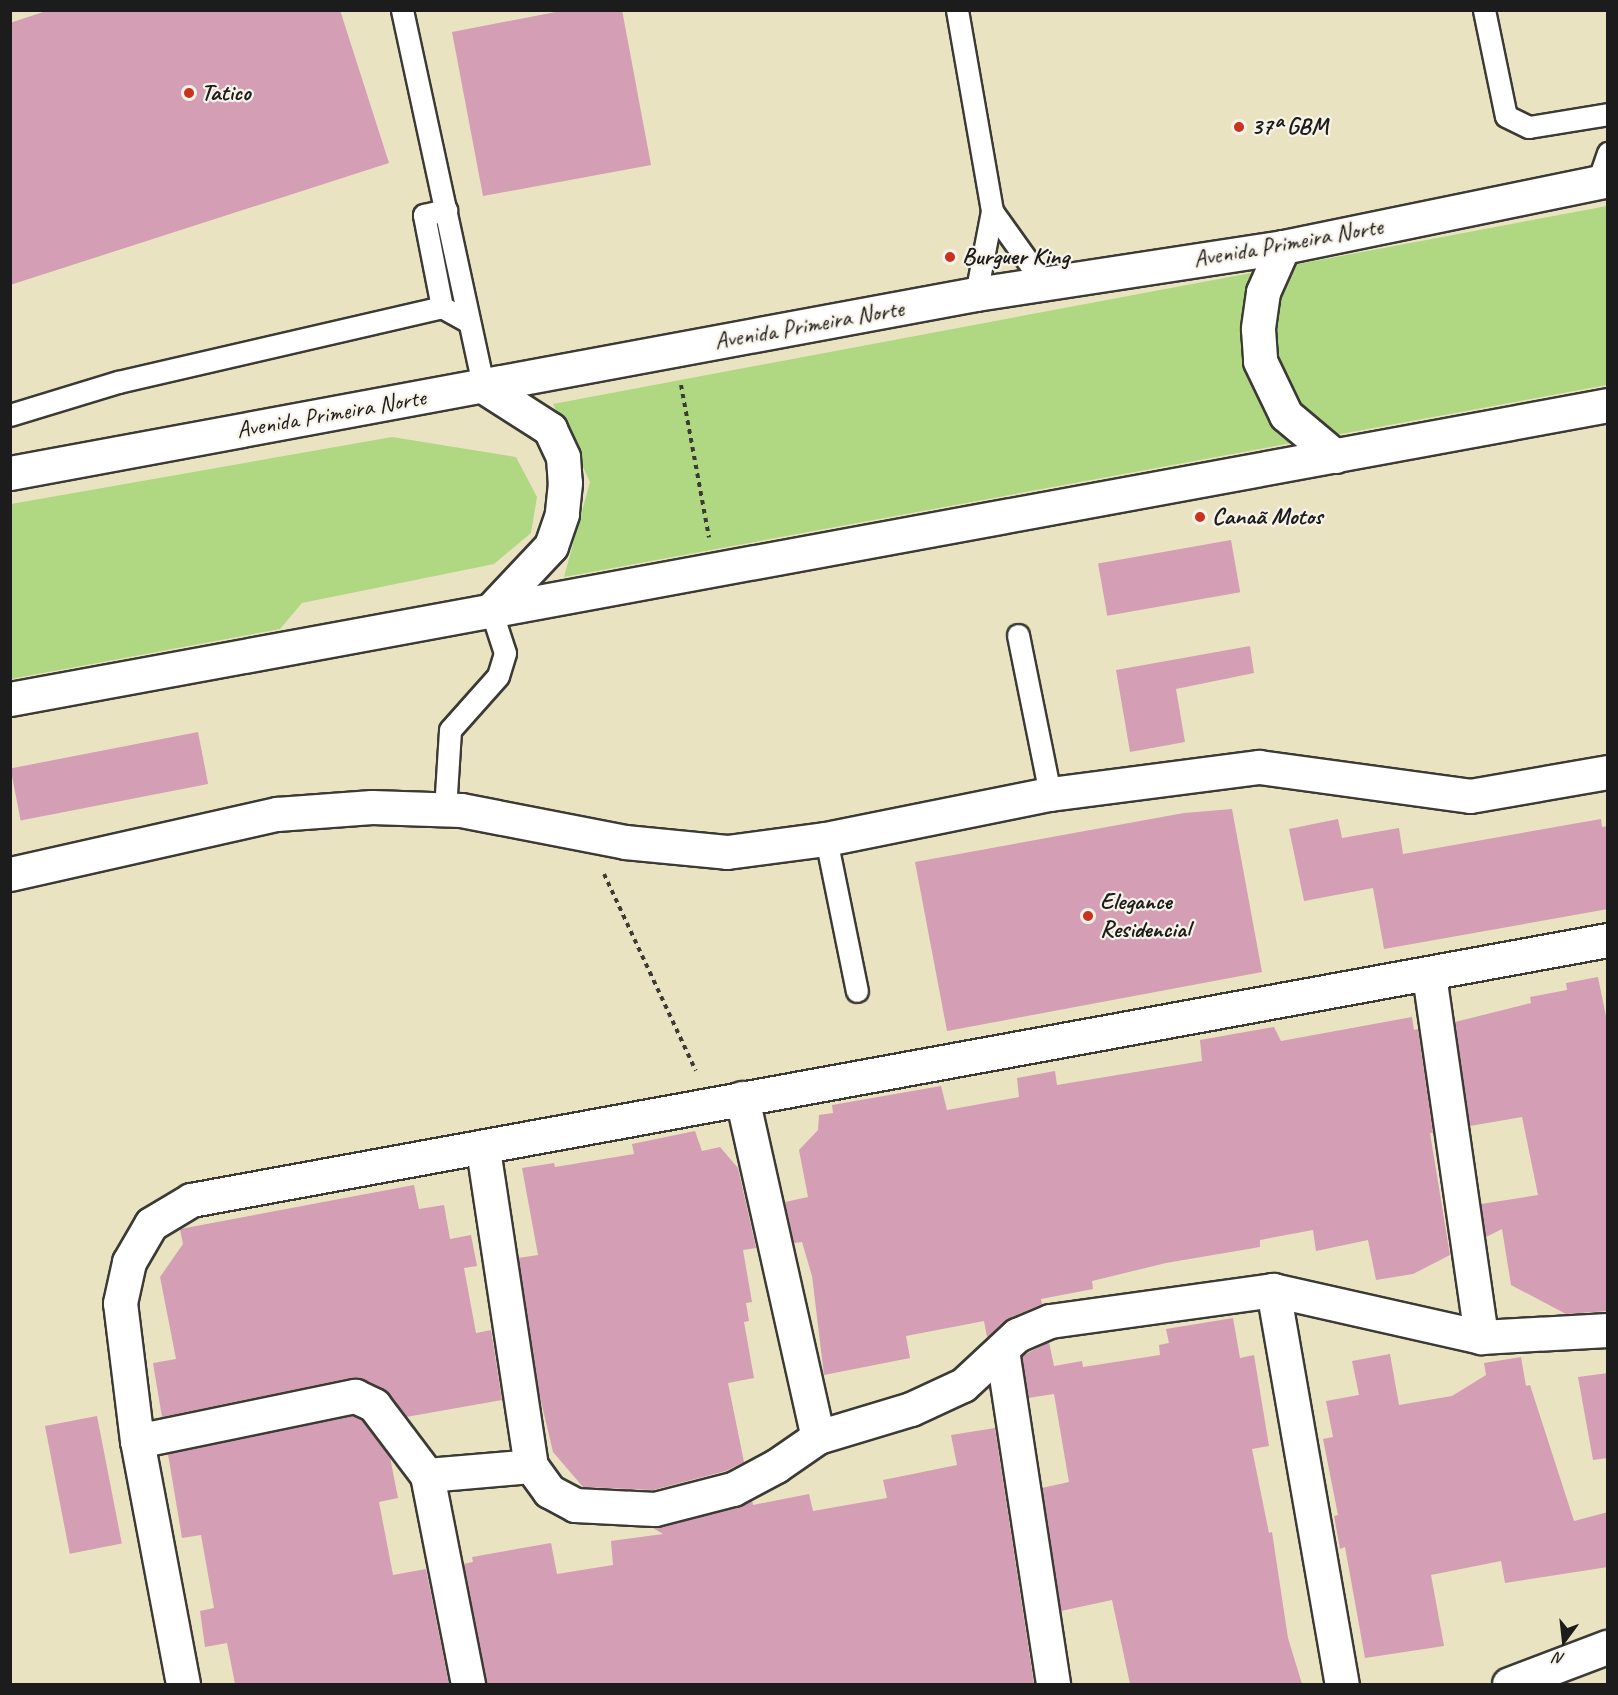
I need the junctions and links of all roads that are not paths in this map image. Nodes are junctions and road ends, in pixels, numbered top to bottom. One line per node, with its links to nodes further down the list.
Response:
1 (402, 10): 6 (lane)
2 (957, 10): 7 (lane)
3 (1484, 10): 4 (lane)
4 (1608, 114)
5 (1604, 172): 8 (street, Avenida Primeira Norte)
6 (446, 210): 11 (lane); 12 (lane)
7 (992, 211): 9 (lane); 10 (lane)
8 (1283, 247): 9 (street, Avenida Primeira Norte); 16 (street)
9 (1044, 284): 10 (street, Avenida Primeira Norte)
10 (976, 294): 13 (street, Avenida Primeira Norte)
11 (442, 307): 12 (lane); 15 (lane)
12 (469, 322): 13 (lane)
13 (483, 386): 17 (street, Avenida Primeira Norte); 18 (street)
14 (1608, 405): 16 (street)
15 (10, 415)
16 (1335, 456): 18 (street)
17 (10, 473)
18 (491, 610): 20 (street); 23 (lane)
19 (1018, 635): 22 (lane)
20 (10, 699)
21 (1608, 772): 22 (street)
22 (1050, 794): 24 (street)
23 (445, 810): 24 (street); 25 (street)
24 (826, 839): 28 (lane)
25 (10, 874)
26 (1608, 940): 27 (street)
27 (1429, 975): 29 (street); 33 (street)
28 (857, 991)
29 (727, 1101): 30 (street); 35 (street)
30 (483, 1149): 36 (street); 37 (street)
31 (1273, 1290): 33 (street); 34 (street); 44 (street)
32 (1608, 1330): 33 (street)
33 (1480, 1337)
34 (1002, 1350): 35 (street); 43 (street)
35 (818, 1437): 37 (street)
36 (137, 1442): 38 (street); 41 (street)
37 (531, 1466): 38 (street)
38 (427, 1475): 42 (street)
39 (1607, 1646): 40 (street); 45 (street)
40 (1608, 1653)
41 (183, 1684)
42 (468, 1684)
43 (1053, 1684)
44 (1342, 1684)
45 (1509, 1684)

